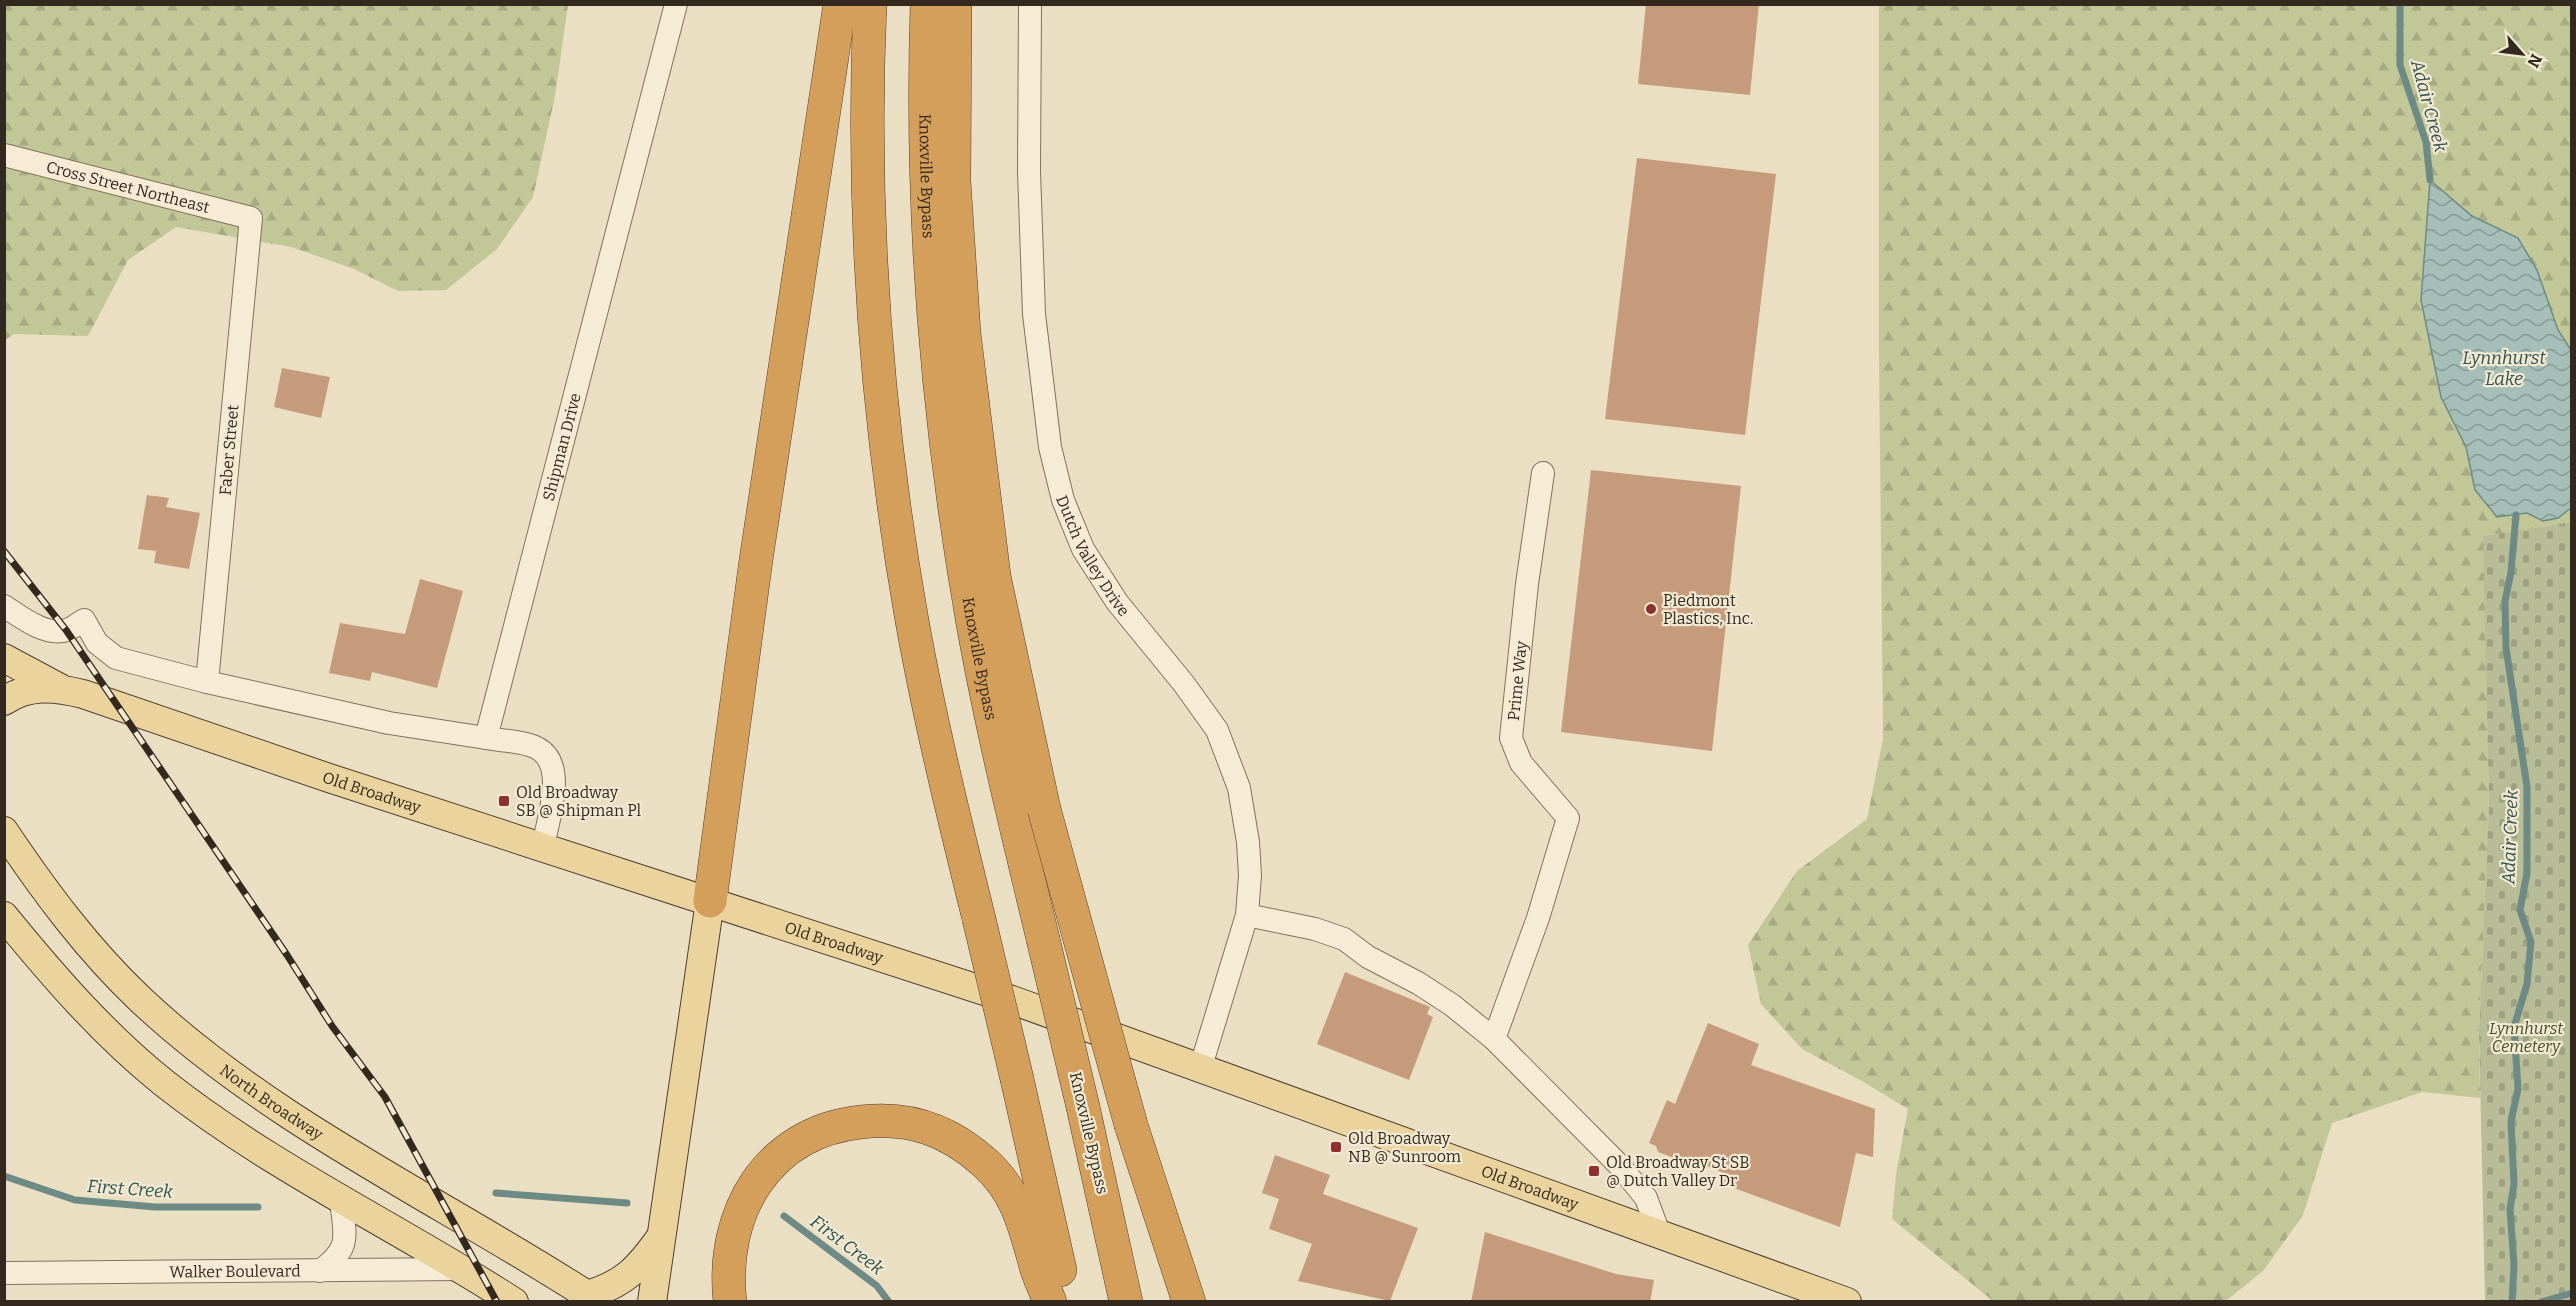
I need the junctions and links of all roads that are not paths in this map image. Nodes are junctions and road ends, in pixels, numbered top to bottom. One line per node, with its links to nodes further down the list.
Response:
1 (676, 4): 15 (street, Shipman Drive)
2 (840, 4): 18 (highway)
3 (870, 4): 35 (highway, bridge)
4 (927, 4): 36 (highway, Knoxville Bypass, bridge)
5 (955, 4): 37 (highway, bridge)
6 (1030, 4): 19 (street, Dutch Valley Drive)
7 (4, 155): 8 (street, Cross Street Northeast)
8 (251, 218): 12 (street, Faber Street)
9 (1543, 473): 21 (street, Prime Way)
10 (4, 606): 12 (street)
11 (4, 658): 13 (main road)
12 (207, 682): 15 (street)
13 (62, 689): 14 (main road, Old Broadway); 17 (main road, Old Broadway)
14 (4, 701)
15 (486, 738): 17 (street)
16 (4, 831): 30 (main road, North Broadway)
17 (543, 846): 18 (main road, Old Broadway)
18 (710, 901): 22 (main road, Old Broadway); 25 (main road)
19 (1246, 915): 21 (street); 22 (street, Dutch Valley Drive)
20 (4, 916): 23 (main road)
21 (1494, 1039): 24 (street)
22 (1201, 1066): 24 (main road, Old Broadway)
23 (341, 1201): 27 (main road); 28 (street)
24 (1659, 1233): 26 (main road, Old Broadway)
25 (663, 1234): 30 (main road); 32 (main road)
26 (1736, 1261): 38 (main road); 39 (main road, Old Broadway)
27 (464, 1269): 28 (street, Walker Boulevard); 31 (main road)
28 (320, 1271): 29 (street, Walker Boulevard)
29 (4, 1273)
30 (592, 1298)
31 (514, 1302)
32 (652, 1302)
33 (730, 1302): 34 (highway)
34 (1050, 1302)
35 (1065, 1302)
36 (1126, 1302)
37 (1189, 1302)
38 (1802, 1302)
39 (1847, 1302)

